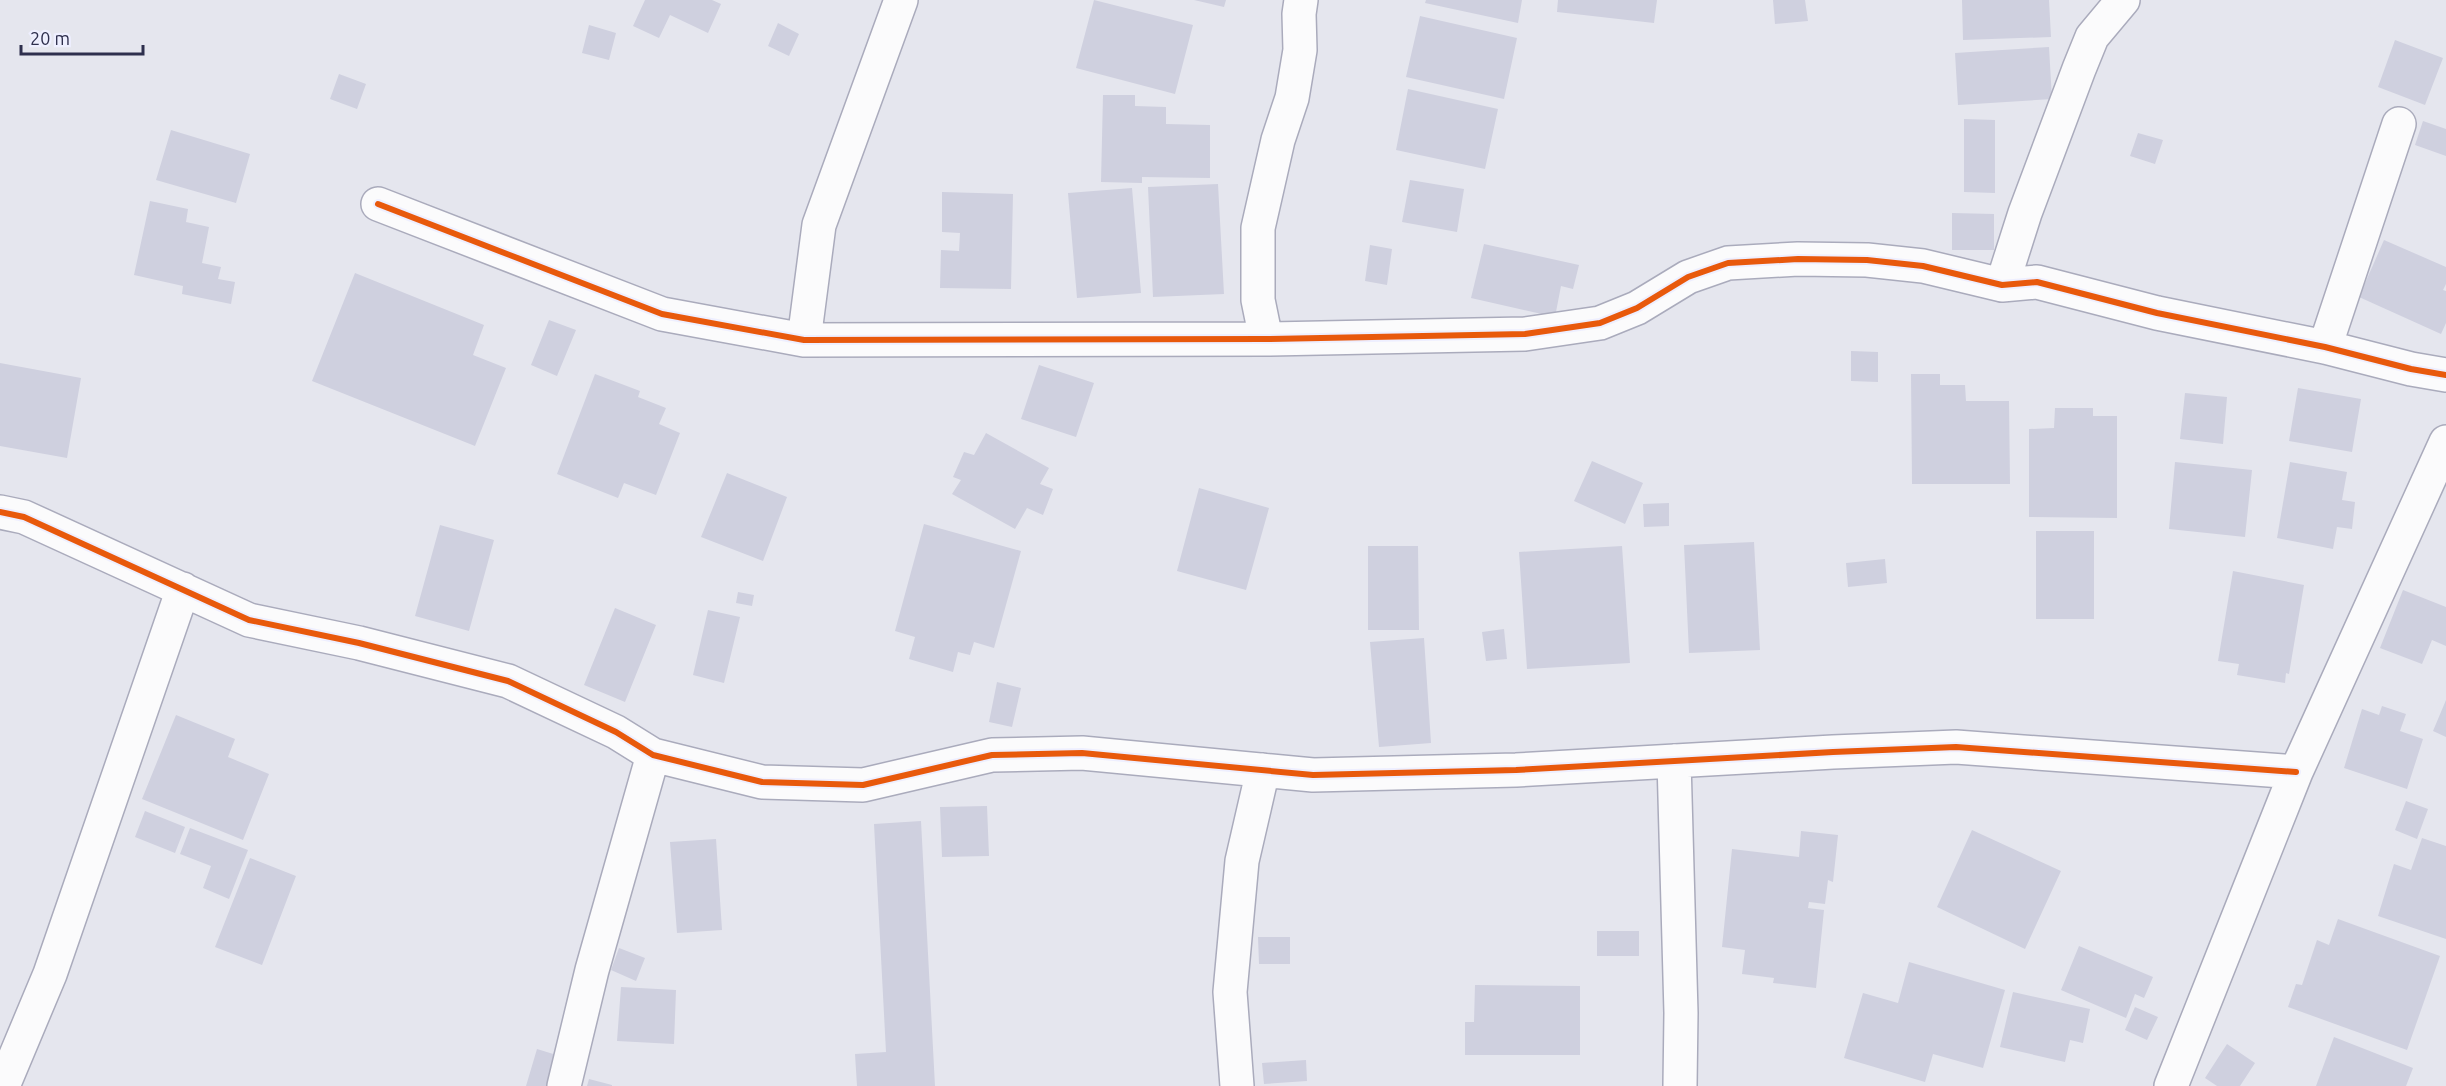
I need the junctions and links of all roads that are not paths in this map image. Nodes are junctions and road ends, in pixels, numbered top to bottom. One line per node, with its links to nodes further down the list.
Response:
1 (901, 0): 8 (street)
2 (1301, 0): 7 (street)
3 (2123, 0): 6 (street)
4 (2399, 124): 9 (street)
5 (378, 204): 8 (street)
6 (2002, 285): 7 (street); 9 (street)
7 (1266, 339): 8 (street)
8 (804, 340)
9 (2325, 347): 10 (street)
10 (2446, 375)
11 (2446, 442): 17 (street)
12 (0, 512): 13 (street)
13 (183, 589): 14 (street); 18 (street)
14 (653, 755): 16 (street); 19 (street)
15 (1674, 761): 16 (street); 17 (street); 21 (street)
16 (1263, 770): 20 (street)
17 (2296, 772): 22 (street)
18 (3, 1086)
19 (564, 1086)
20 (1238, 1086)
21 (1680, 1086)
22 (2170, 1086)

